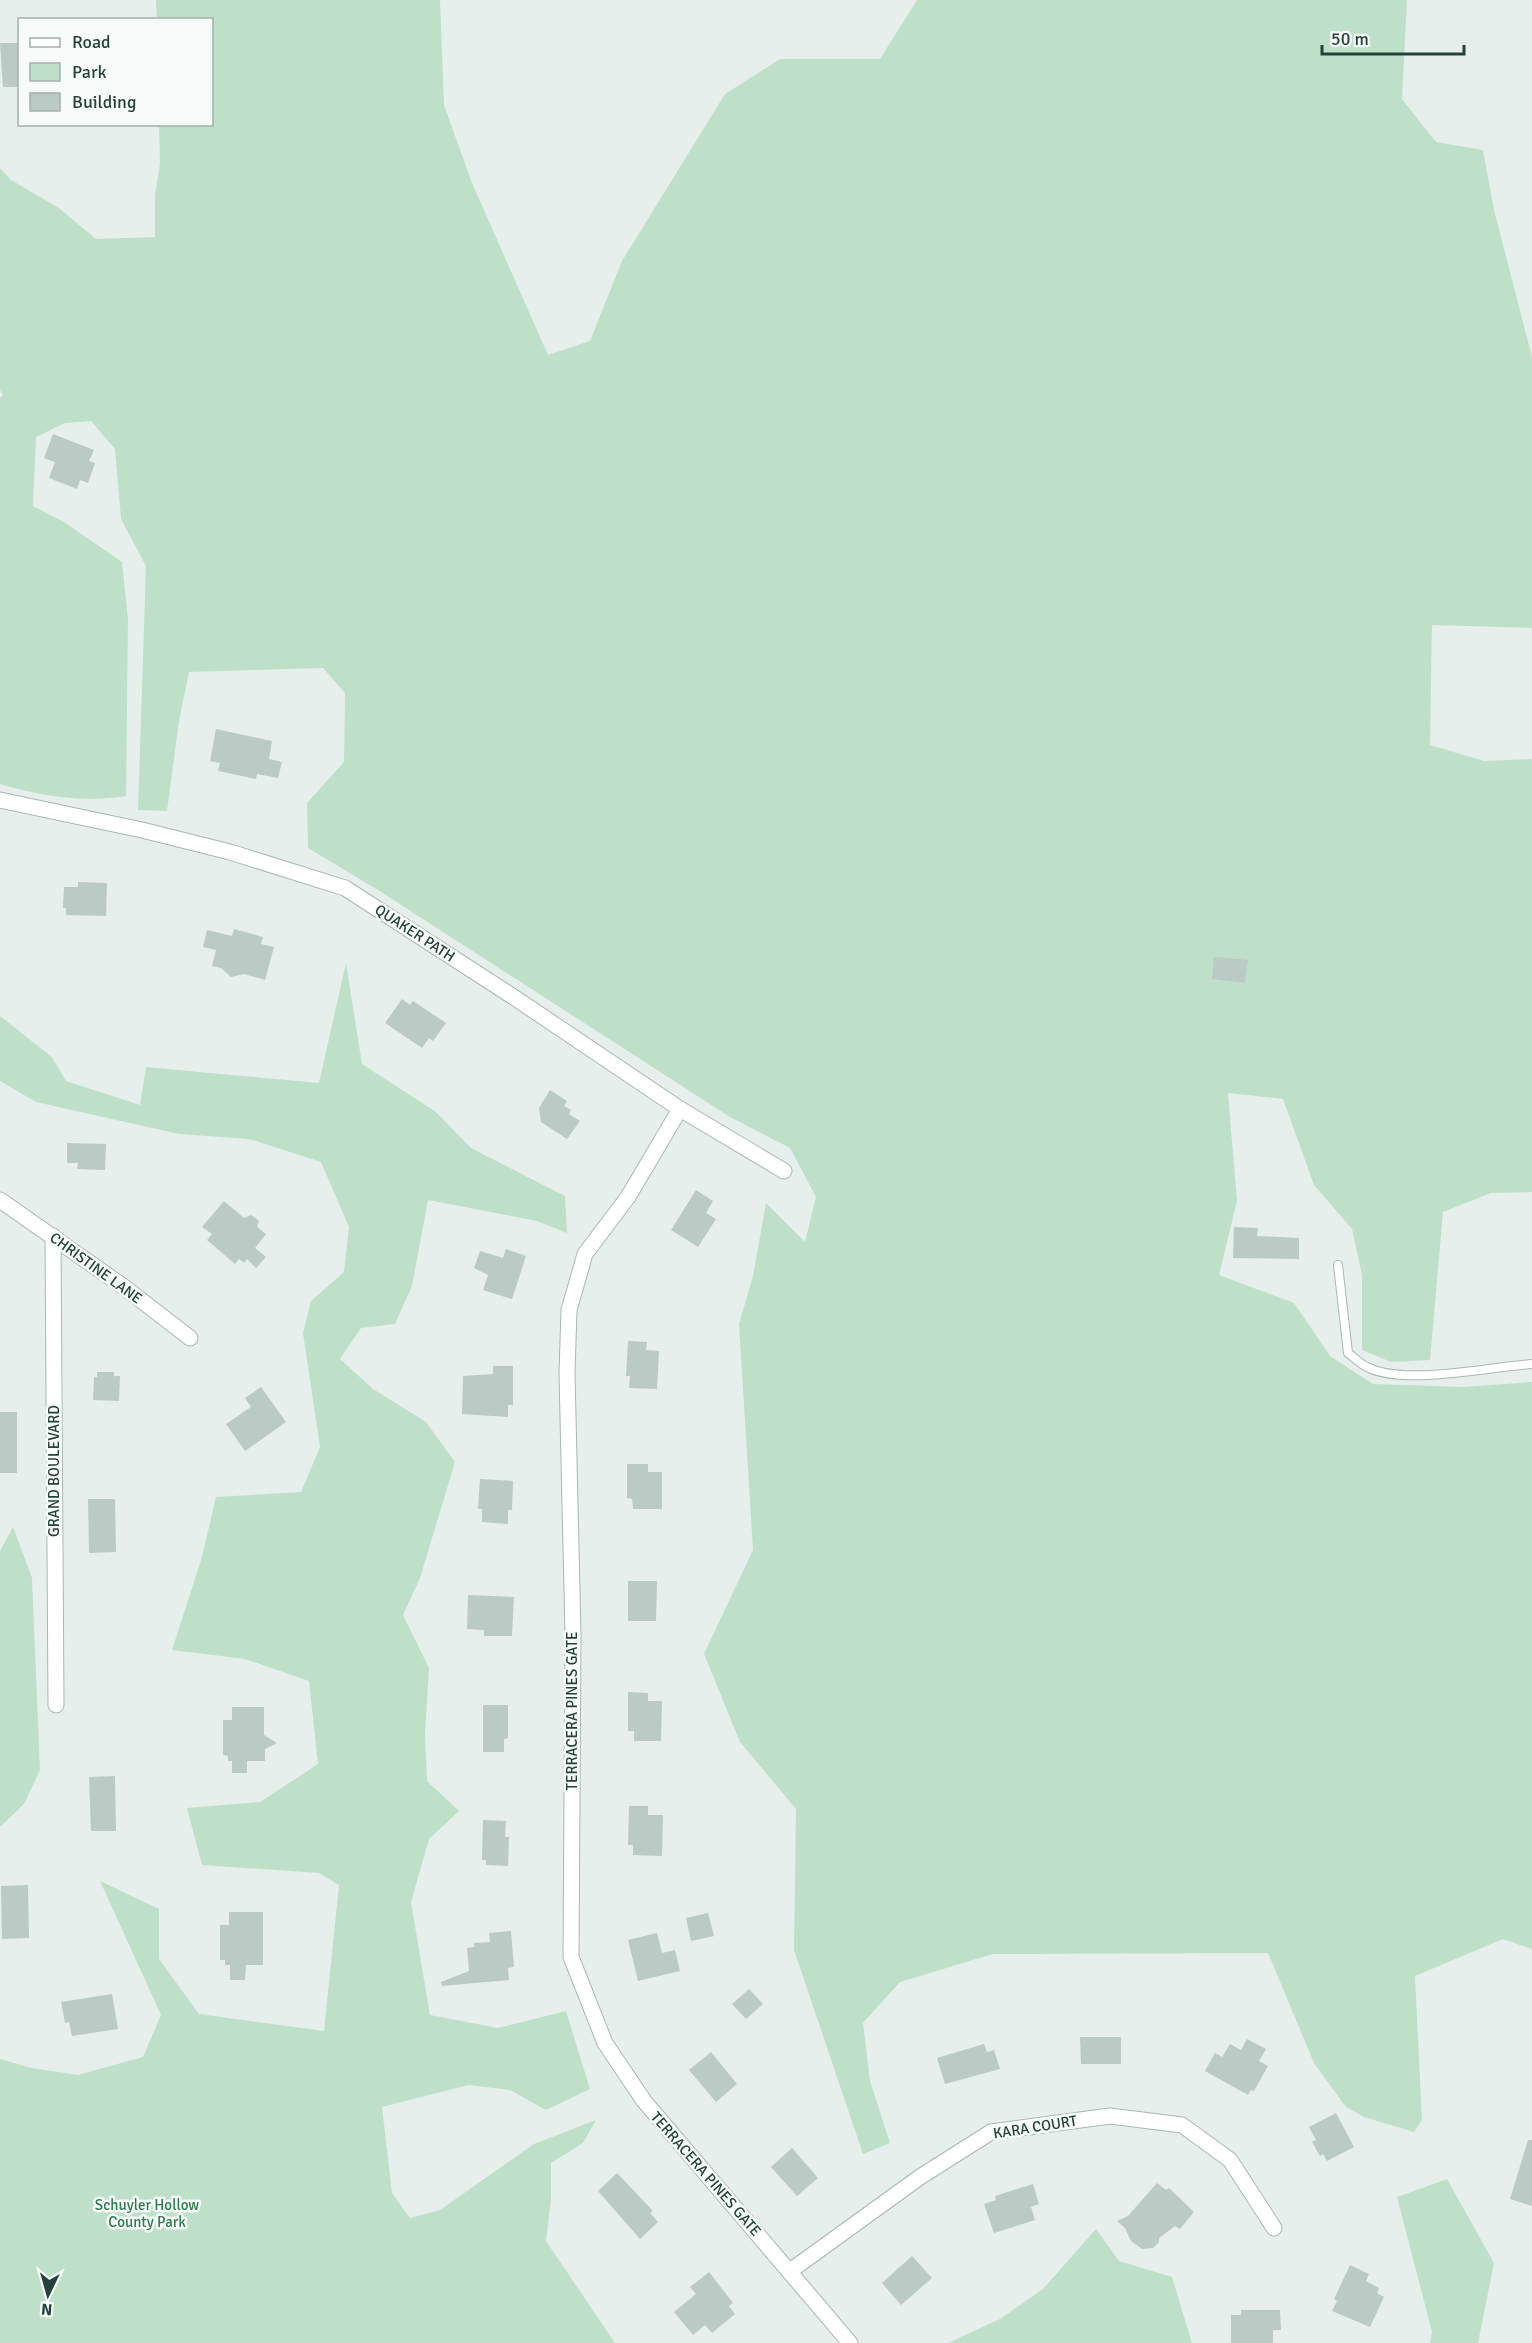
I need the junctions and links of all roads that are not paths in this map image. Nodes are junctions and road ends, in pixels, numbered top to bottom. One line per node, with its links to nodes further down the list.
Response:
1 (0, 800): 2 (street, QUAKER PATH)
2 (680, 1110): 3 (street, QUAKER PATH); 11 (street, TERRACERA PINES GATE)
3 (784, 1170)
4 (0, 1200): 5 (street, CHRISTINE LANE)
5 (52, 1236): 7 (street, CHRISTINE LANE); 9 (street, GRAND BOULEVARD)
6 (1338, 1265): 8 (lane)
7 (190, 1338)
8 (1532, 1364)
9 (56, 1705)
10 (1274, 2229): 11 (street, KARA COURT)
11 (790, 2271): 12 (street, TERRACERA PINES GATE)
12 (850, 2343)

